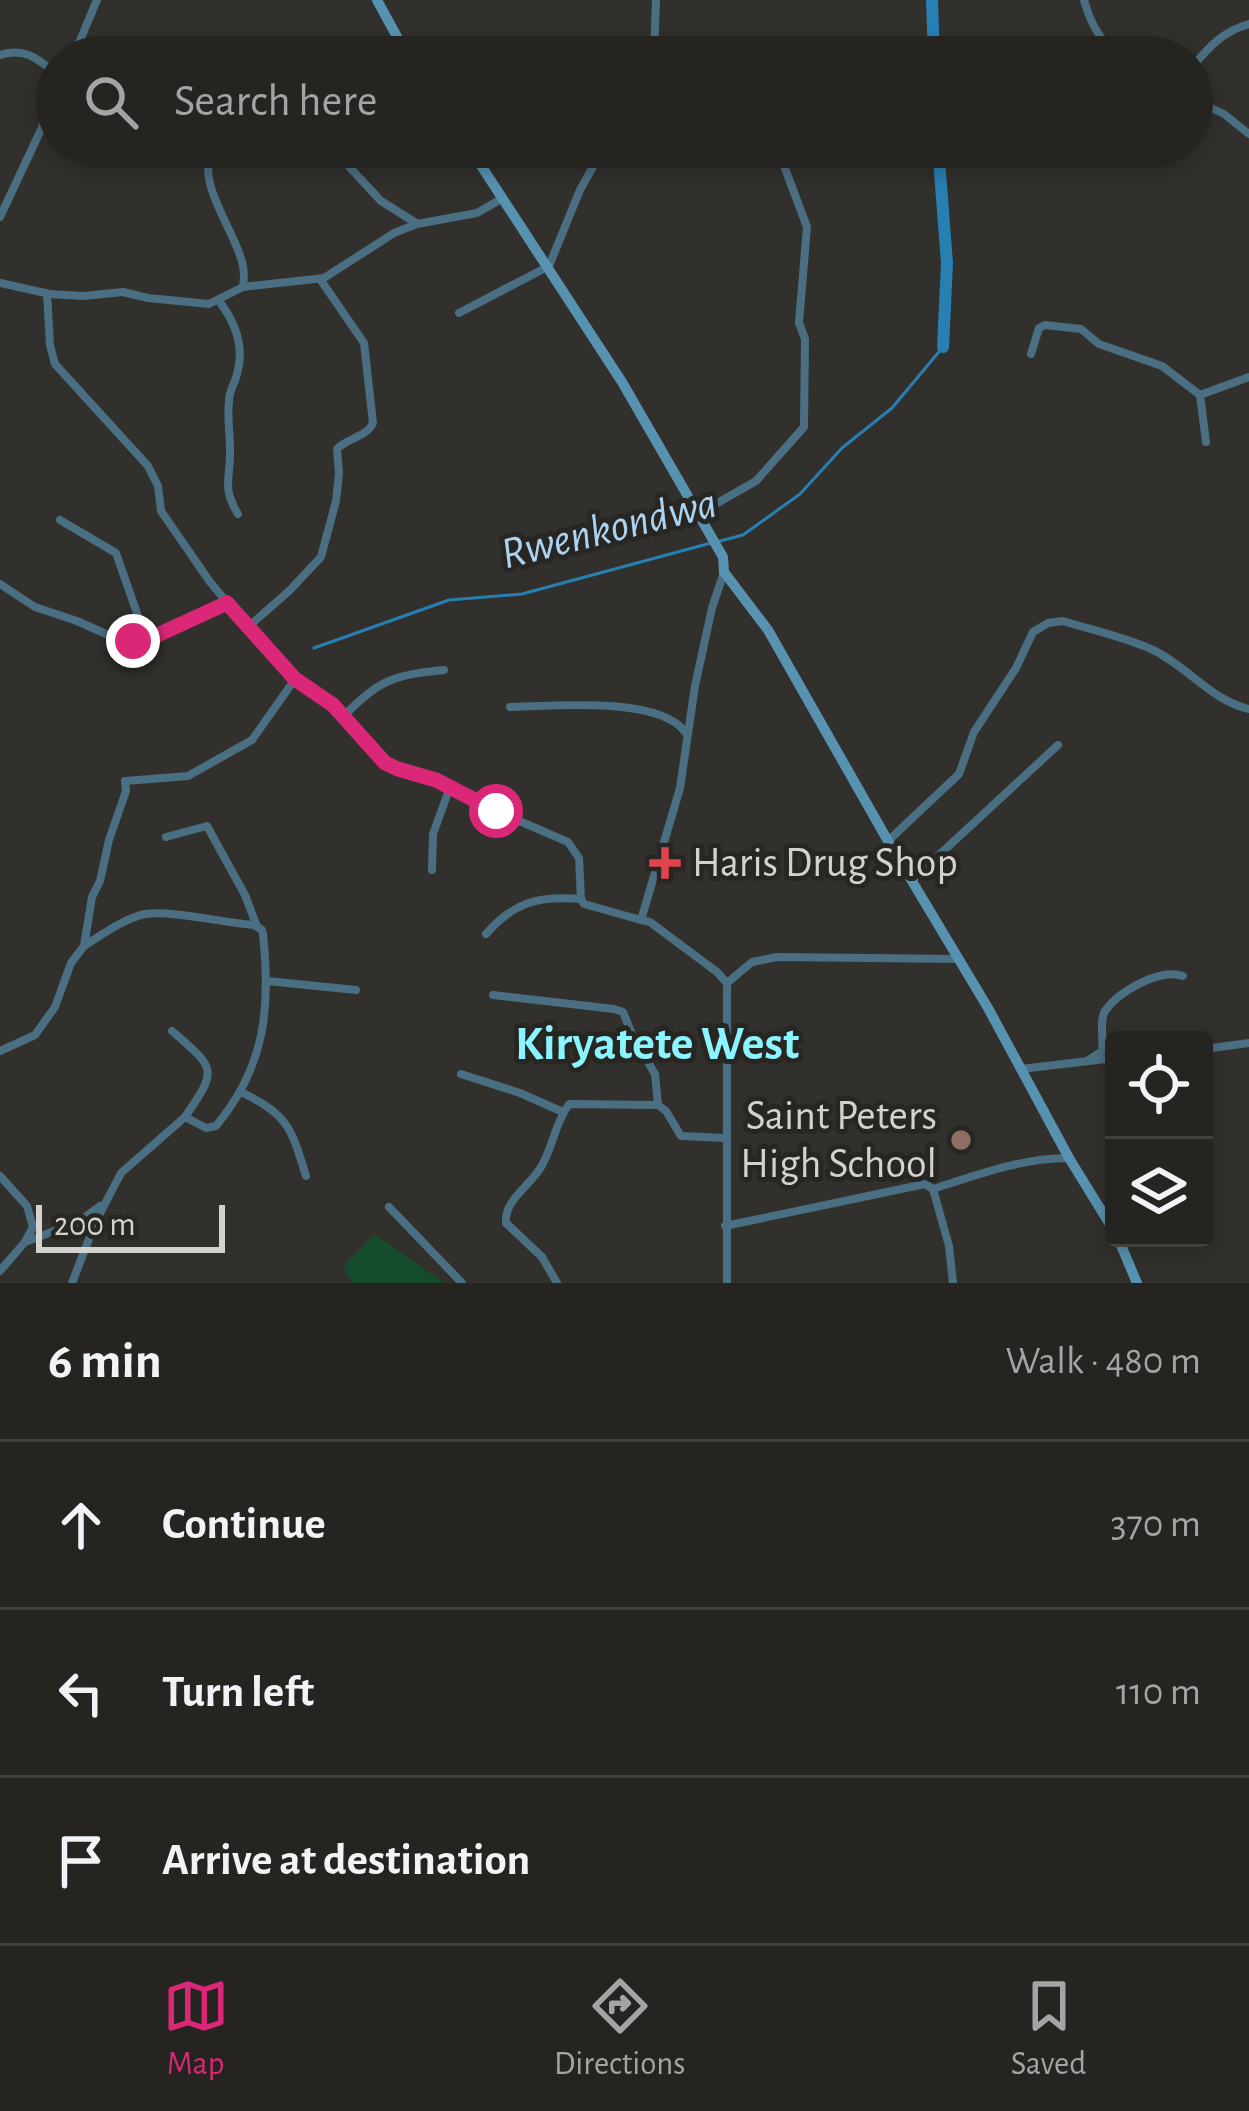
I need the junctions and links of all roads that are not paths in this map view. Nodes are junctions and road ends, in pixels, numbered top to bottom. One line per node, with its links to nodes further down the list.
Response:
1 (97, 0): 6 (street)
2 (376, 0): 7 (street)
3 (656, 0): 8 (street)
4 (1084, 0): 9 (street)
5 (1249, 23): 10 (street)
6 (82, 36)
7 (396, 36)
8 (656, 36)
9 (1098, 36)
10 (1213, 43)
11 (0, 55): 12 (street)
12 (36, 60)
13 (1213, 109): 14 (street)
14 (1249, 134)
15 (36, 140): 22 (street)
16 (208, 168): 27 (street)
17 (350, 168): 23 (street)
18 (484, 168): 21 (street)
19 (592, 168): 24 (street)
20 (785, 168): 36 (street)
21 (504, 197): 23 (street); 24 (street)
22 (0, 217)
23 (417, 224): 25 (street)
24 (549, 266): 30 (street); 36 (street)
25 (320, 279): 27 (street); 41 (street)
26 (0, 283): 28 (street)
27 (243, 286): 29 (street)
28 (47, 294): 29 (street); 40 (street)
29 (219, 302): 35 (street)
30 (459, 313)
31 (1030, 354): 33 (street)
32 (1249, 377): 33 (street)
33 (1200, 395): 34 (street)
34 (1206, 442)
35 (238, 514)
36 (698, 514): 38 (street)
37 (60, 520): 42 (street)
38 (724, 572): 48 (street); 52 (street)
39 (0, 584): 42 (street)
40 (227, 603): 41 (street); 42 (street)
41 (248, 627): 44 (street)
42 (146, 639)
43 (445, 670): 47 (street)
44 (295, 679): 47 (street); 59 (street)
45 (511, 707): 48 (street)
46 (1249, 709): 52 (street)
47 (344, 716): 50 (street)
48 (686, 733): 56 (street)
49 (1058, 745): 54 (street)
50 (450, 787): 53 (street); 55 (street)
51 (166, 837): 57 (street)
52 (888, 842): 54 (street)
53 (432, 870)
54 (912, 880): 60 (street)
55 (581, 899): 56 (street); 58 (street)
56 (641, 920): 63 (street)
57 (256, 926): 59 (street); 62 (street)
58 (486, 934)
59 (84, 946): 69 (street)
60 (958, 959): 63 (street); 72 (street)
61 (1183, 976): 71 (street)
62 (267, 981): 64 (street); 74 (street)
63 (727, 983): 78 (street)
64 (356, 990)
65 (493, 994): 75 (street)
66 (172, 1030): 77 (street)
67 (1249, 1043): 68 (street)
68 (1213, 1047)
69 (0, 1051)
70 (1105, 1059): 71 (street)
71 (1087, 1061): 72 (street)
72 (1022, 1069): 79 (street)
73 (461, 1074): 76 (street)
74 (241, 1092): 77 (street); 81 (street)
75 (658, 1105): 76 (street); 78 (street)
76 (563, 1112): 92 (street)
77 (185, 1118): 83 (street)
78 (727, 1138): 86 (street)
79 (1069, 1158): 82 (street); 85 (street)
80 (0, 1176): 87 (street)
81 (306, 1176)
82 (933, 1189): 86 (street); 94 (street)
83 (105, 1201): 87 (street); 90 (street)
84 (389, 1207): 91 (street)
85 (1105, 1216)
86 (725, 1226): 93 (street)
87 (26, 1242): 89 (street)
88 (1122, 1247): 95 (street)
89 (0, 1271)
90 (72, 1283)
91 (462, 1283)
92 (556, 1283)
93 (727, 1283)
94 (952, 1283)
95 (1137, 1283)

